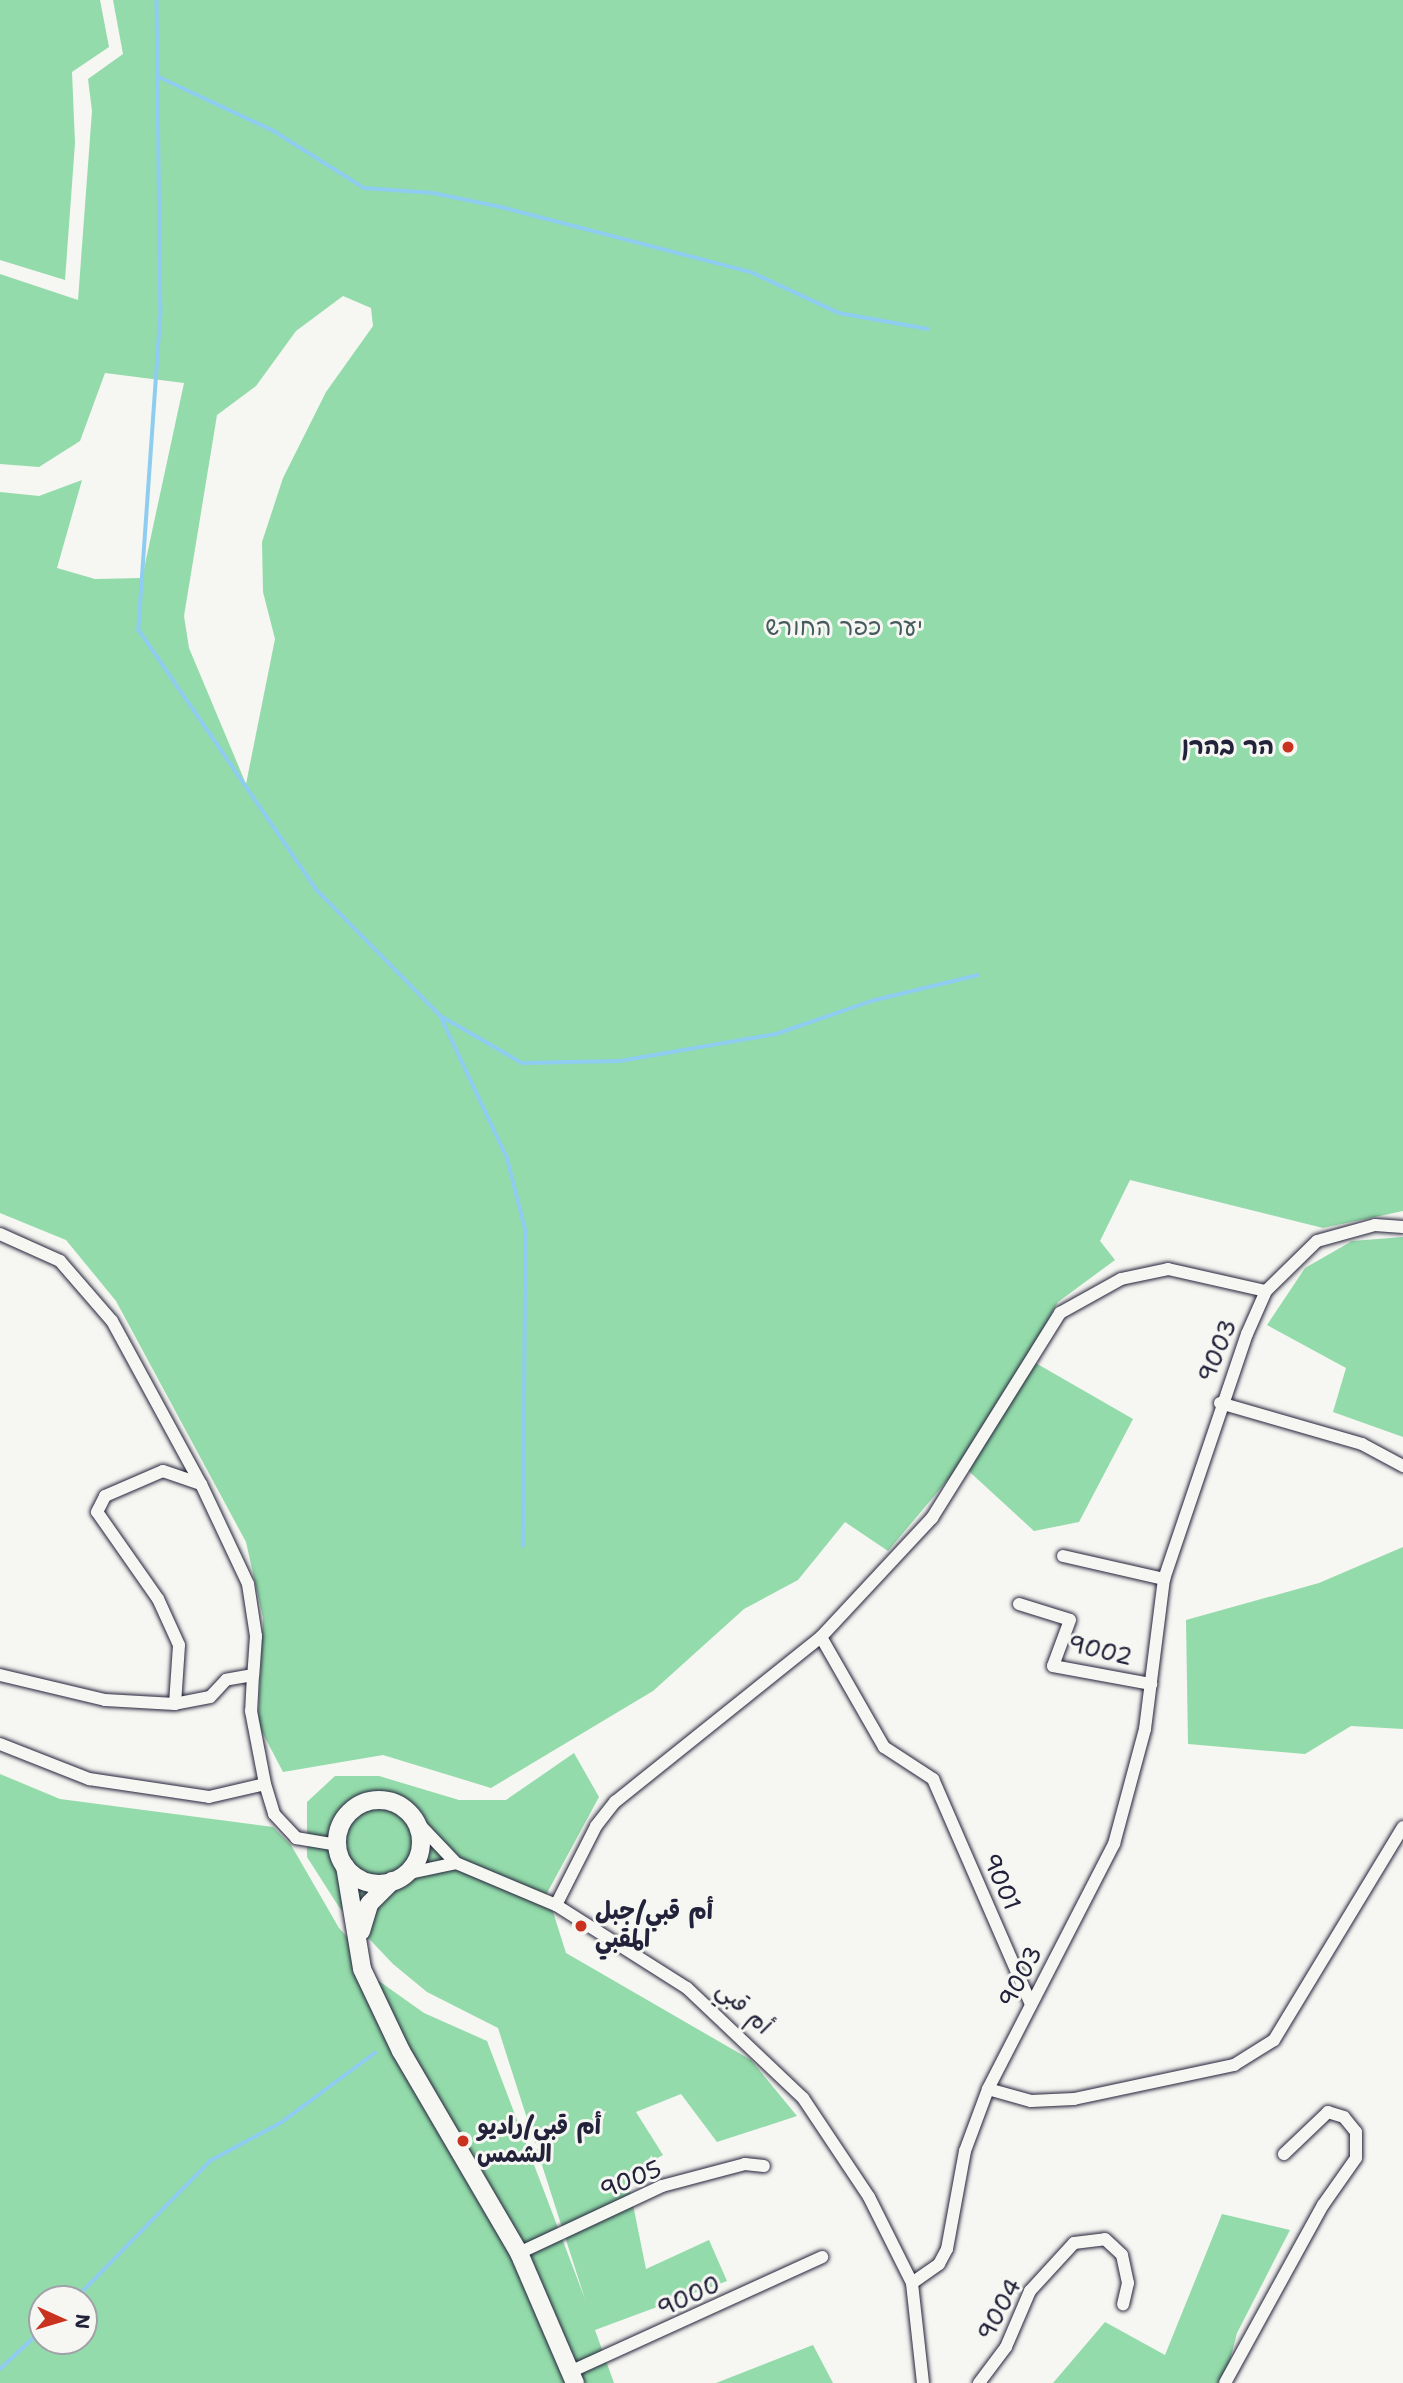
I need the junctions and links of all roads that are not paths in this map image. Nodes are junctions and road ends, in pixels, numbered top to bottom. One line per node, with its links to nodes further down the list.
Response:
1 (1403, 1227): 3 (street, 9003)
2 (0, 1234): 6 (street)
3 (1266, 1291): 4 (street, 9003); 10 (street)
4 (1220, 1403): 5 (street); 8 (street, 9003)
5 (1403, 1466)
6 (201, 1484): 12 (street); 14 (street)
7 (1063, 1556): 8 (street)
8 (1164, 1579): 13 (street, 9003)
9 (1019, 1604): 13 (street, 9002)
10 (821, 1637): 23 (street); 25 (street, 9001)
11 (0, 1675): 14 (street)
12 (253, 1675): 14 (street); 16 (street)
13 (1151, 1684): 25 (street, 9003)
14 (175, 1704)
15 (0, 1744): 16 (street)
16 (265, 1784): 19 (street)
17 (416, 1821): 19 (street); 20 (street, أم قبي); 22 (street)
18 (1403, 1827): 26 (street)
19 (338, 1845): 21 (street)
20 (456, 1863): 22 (street); 23 (street, أم قبي)
21 (345, 1866): 22 (street); 24 (street)
22 (399, 1878): 24 (street)
23 (556, 1905): 31 (street, أم قبي)
24 (359, 1945): 29 (street)
25 (1030, 2002): 26 (street, 9003)
26 (988, 2090): 31 (street, 9003)
27 (1284, 2154): 36 (street)
28 (764, 2166): 29 (street, 9005)
29 (519, 2253): 33 (street)
30 (822, 2257): 33 (street, 9000)
31 (912, 2283): 34 (street)
32 (1123, 2304): 35 (street, 9004)
33 (573, 2377)
34 (923, 2383)
35 (979, 2383)
36 (1225, 2383)

